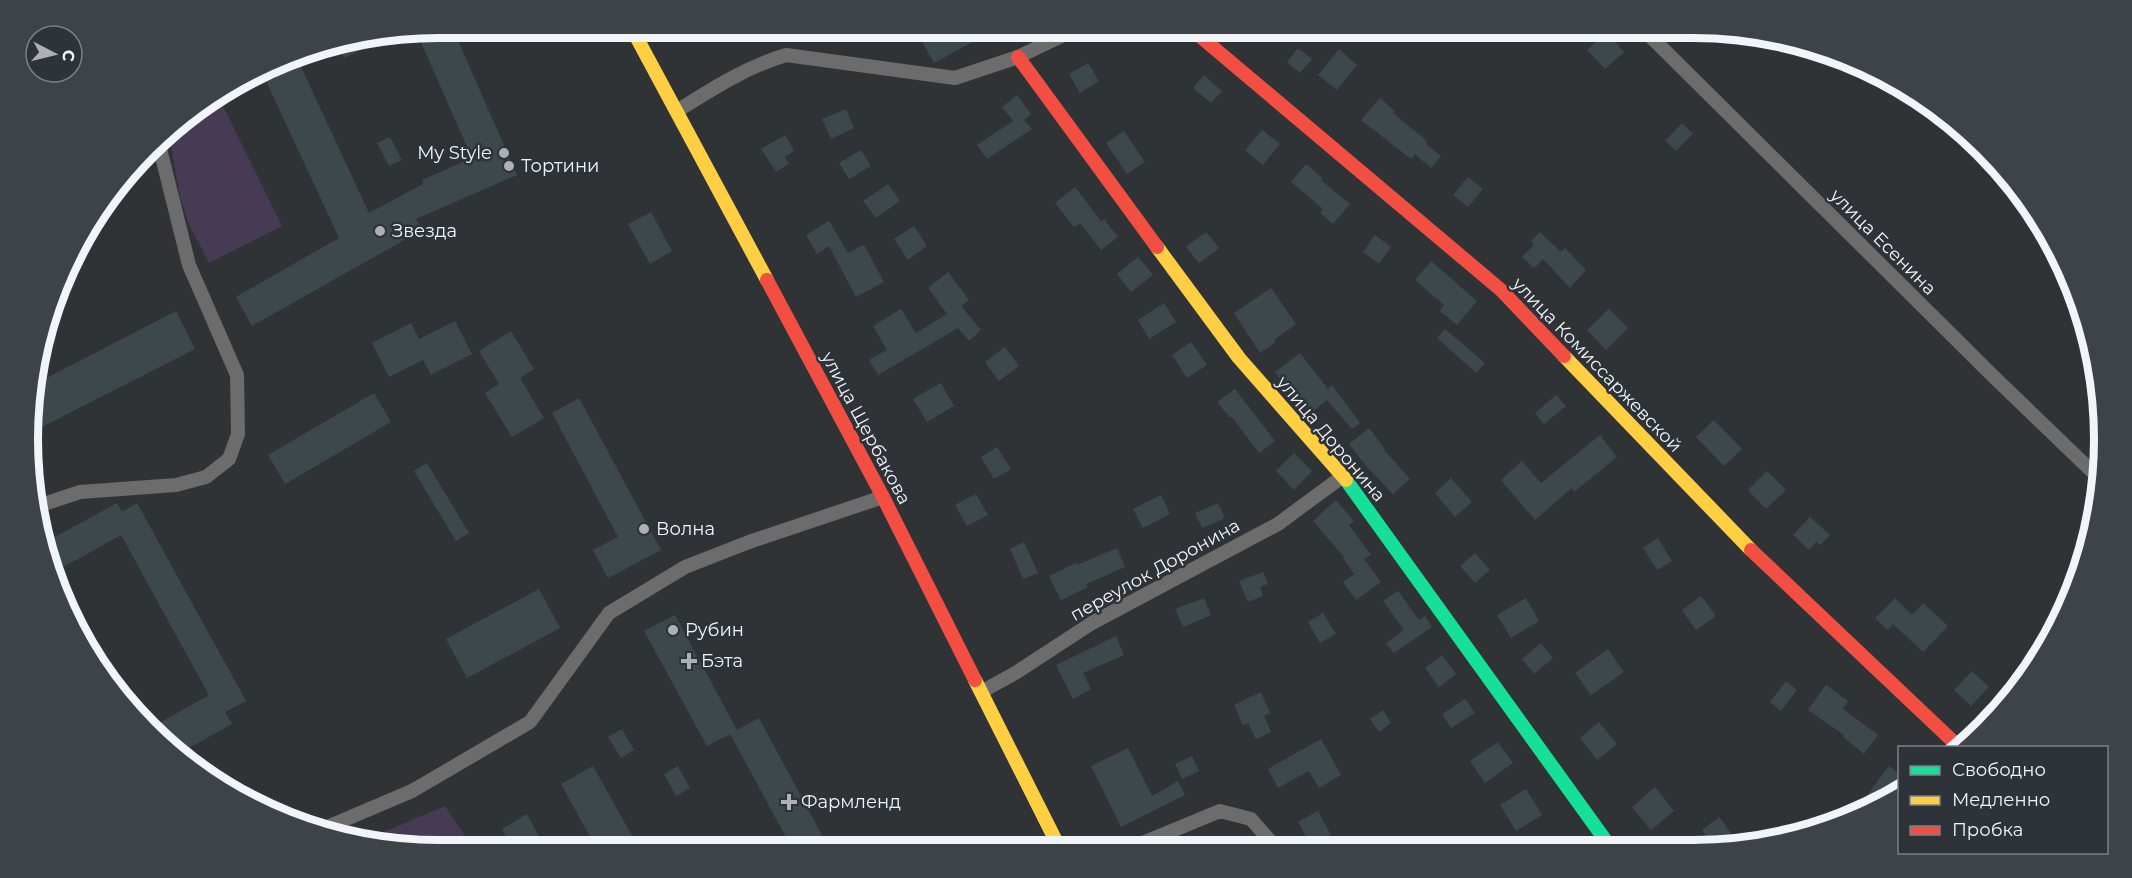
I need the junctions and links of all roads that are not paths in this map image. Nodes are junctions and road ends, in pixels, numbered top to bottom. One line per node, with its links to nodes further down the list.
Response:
1 (637, 38): 6 (street, улица Щербакова)
2 (1057, 38): 5 (street)
3 (1202, 38): 13 (street, улица Комиссаржевской)
4 (1652, 38): 8 (street, улица Есенина)
5 (1018, 57): 6 (street); 9 (street, улица Доронина)
6 (677, 111): 10 (street, улица Щербакова)
7 (160, 150): 11 (street)
8 (2093, 473)
9 (1343, 476): 12 (street, переулок Доронина); 18 (street, улица Доронина)
10 (883, 497): 12 (street, улица Щербакова); 14 (street)
11 (43, 504)
12 (981, 692): 15 (street, улица Щербакова)
13 (1956, 743)
14 (330, 826)
15 (1055, 840)
16 (1150, 840): 17 (street)
17 (1269, 840)
18 (1605, 840)

